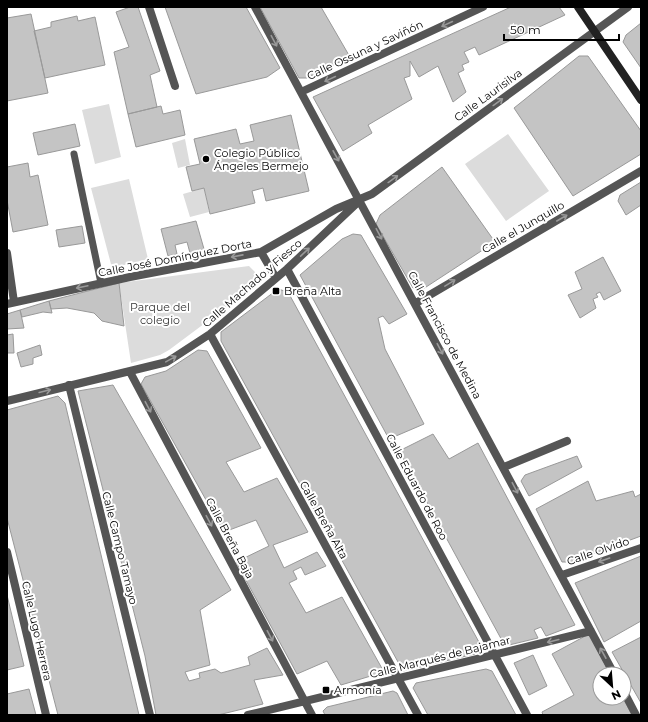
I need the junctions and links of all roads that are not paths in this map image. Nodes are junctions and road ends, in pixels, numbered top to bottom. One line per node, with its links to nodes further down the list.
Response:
1 (148, 7): 7 (street)
2 (255, 7): 8 (street, Calle Francisco de Medina, one-way to 8)
3 (482, 7): 8 (street, Calle Ossuna y Saviñón, one-way to 8)
4 (578, 7): 6 (main road)
5 (628, 7): 6 (street, Calle Laurisilva)
6 (594, 31): 9 (main road); 12 (street, Calle Laurisilva, one-way to 6)
7 (175, 86)
8 (301, 92): 12 (street, Calle Francisco de Medina, one-way to 12)
9 (641, 100)
10 (74, 154): 17 (lane)
11 (641, 171): 19 (street, Calle el Junquillo, one-way to 11)
12 (360, 200): 13 (street, Calle José Domínguez Dorta); 15 (street, Calle Machado y Fiesco, one-way to 12); 19 (street, Calle Francisco de Medina, one-way to 19)
13 (262, 252): 16 (street); 17 (street, Calle José Domínguez Dorta, one-way to 17)
14 (7, 253): 18 (street)
15 (287, 269): 16 (street, Calle Machado y Fiesco); 30 (street, Calle Eduardo de Roo)
16 (276, 278): 20 (street, Calle Machado y Fiesco)
17 (101, 283): 18 (street, Calle José Domínguez Dorta, one-way to 18)
18 (11, 303)
19 (416, 303): 25 (street, Calle Francisco de Medina, one-way to 25)
20 (210, 334): 21 (street, Calle Machado y Fiesco, one-way to 20); 32 (street, Calle Breña Alta)
21 (130, 372): 22 (street, Calle Machado y Fiesco); 33 (street, Calle Breña Baja, one-way to 33)
22 (69, 385): 23 (street, Calle Machado y Fiesco, one-way to 22); 37 (street, Calle Campo Tamayo)
23 (7, 401)
24 (567, 441): 25 (street)
25 (504, 467): 28 (street, Calle Francisco de Medina, one-way to 28)
26 (641, 548): 28 (street, Calle Olvido, one-way to 28)
27 (7, 552): 36 (street, Calle Lugo Herrera)
28 (562, 575): 29 (street, Calle Francisco de Medina)
29 (591, 631): 30 (street, Calle Marqués de Bajamar, one-way to 30); 31 (street, Calle Francisco de Medina, one-way to 29)
30 (495, 655): 32 (street, Calle Marqués de Bajamar); 41 (street, Calle Eduardo de Roo)
31 (610, 666)
32 (397, 678): 33 (street, Calle Marqués de Bajamar); 40 (street, Calle Breña Alta)
33 (305, 702): 35 (street, Calle Marqués de Bajamar); 39 (street, Calle Breña Baja)
34 (631, 706): 42 (street)
35 (264, 713): 38 (street, Calle Marqués de Bajamar)
36 (46, 715)
37 (150, 715)
38 (248, 715)
39 (312, 715)
40 (418, 715)
41 (527, 715)
42 (636, 715)

